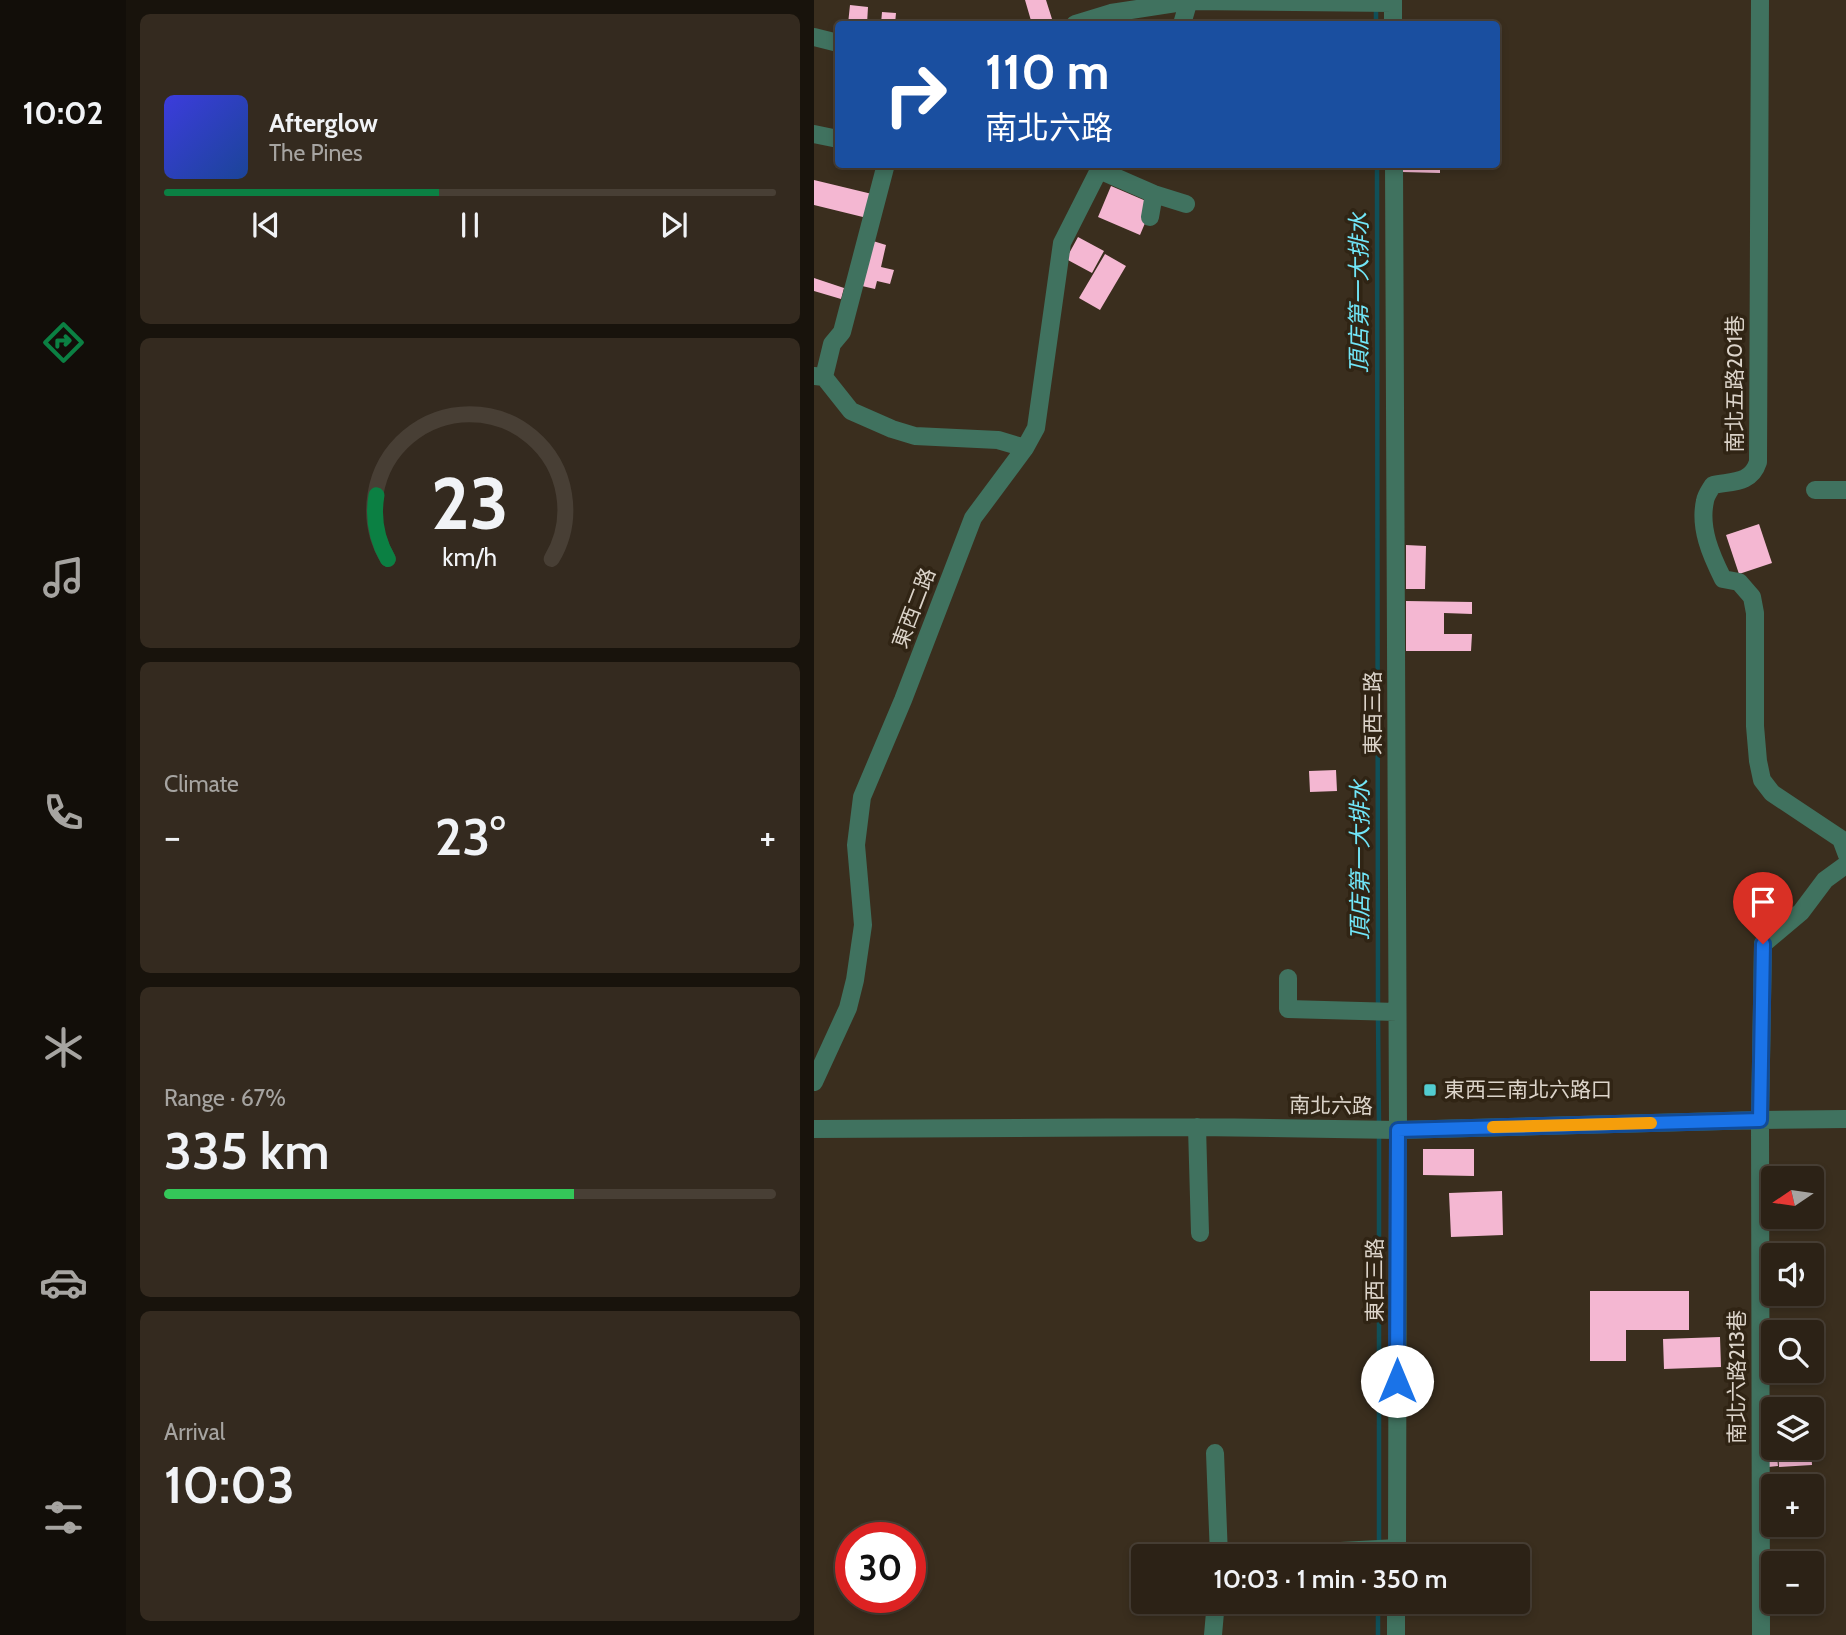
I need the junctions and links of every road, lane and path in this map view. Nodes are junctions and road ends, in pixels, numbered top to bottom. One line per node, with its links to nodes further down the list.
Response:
1 (1760, 0): 23 (street, 南北五路201巷)
2 (1189, 1): 3 (street); 4 (street); 6 (street)
3 (1393, 2): 7 (street)
4 (1112, 13): 5 (street)
5 (1085, 21)
6 (1183, 21)
7 (1393, 21)
8 (814, 37): 9 (street)
9 (835, 42)
10 (814, 134): 11 (street)
11 (835, 138)
12 (885, 168): 19 (street)
13 (1100, 168): 20 (street, 東西二路)
14 (1102, 168): 16 (street)
15 (1394, 168): 26 (street, 東西三路)
16 (1154, 194): 17 (street); 18 (street)
17 (1186, 204)
18 (1150, 217)
19 (819, 376): 20 (street)
20 (1025, 448): 27 (street, 東西二路)
21 (1846, 489): 22 (street)
22 (1815, 490)
23 (1844, 847)
24 (1846, 864): 29 (street, 南北六路213巷)
25 (1288, 978): 26 (street)
26 (1397, 1012): 32 (street, 東西三路)
27 (814, 1082)
28 (1846, 1119): 29 (street, 南北六路)
29 (1760, 1120): 32 (street, 南北六路); 41 (street, 南北六路213巷)
30 (1197, 1127): 31 (street, 南北六路); 32 (street, 南北六路); 33 (street)
31 (814, 1129)
32 (1398, 1130): 36 (street, 東西三路)
33 (1200, 1233)
34 (1215, 1453): 35 (street)
35 (1219, 1544)
36 (1397, 1544)
37 (1215, 1614): 39 (street)
38 (1396, 1614): 40 (street)
39 (1213, 1635)
40 (1396, 1635)
41 (1761, 1635)

